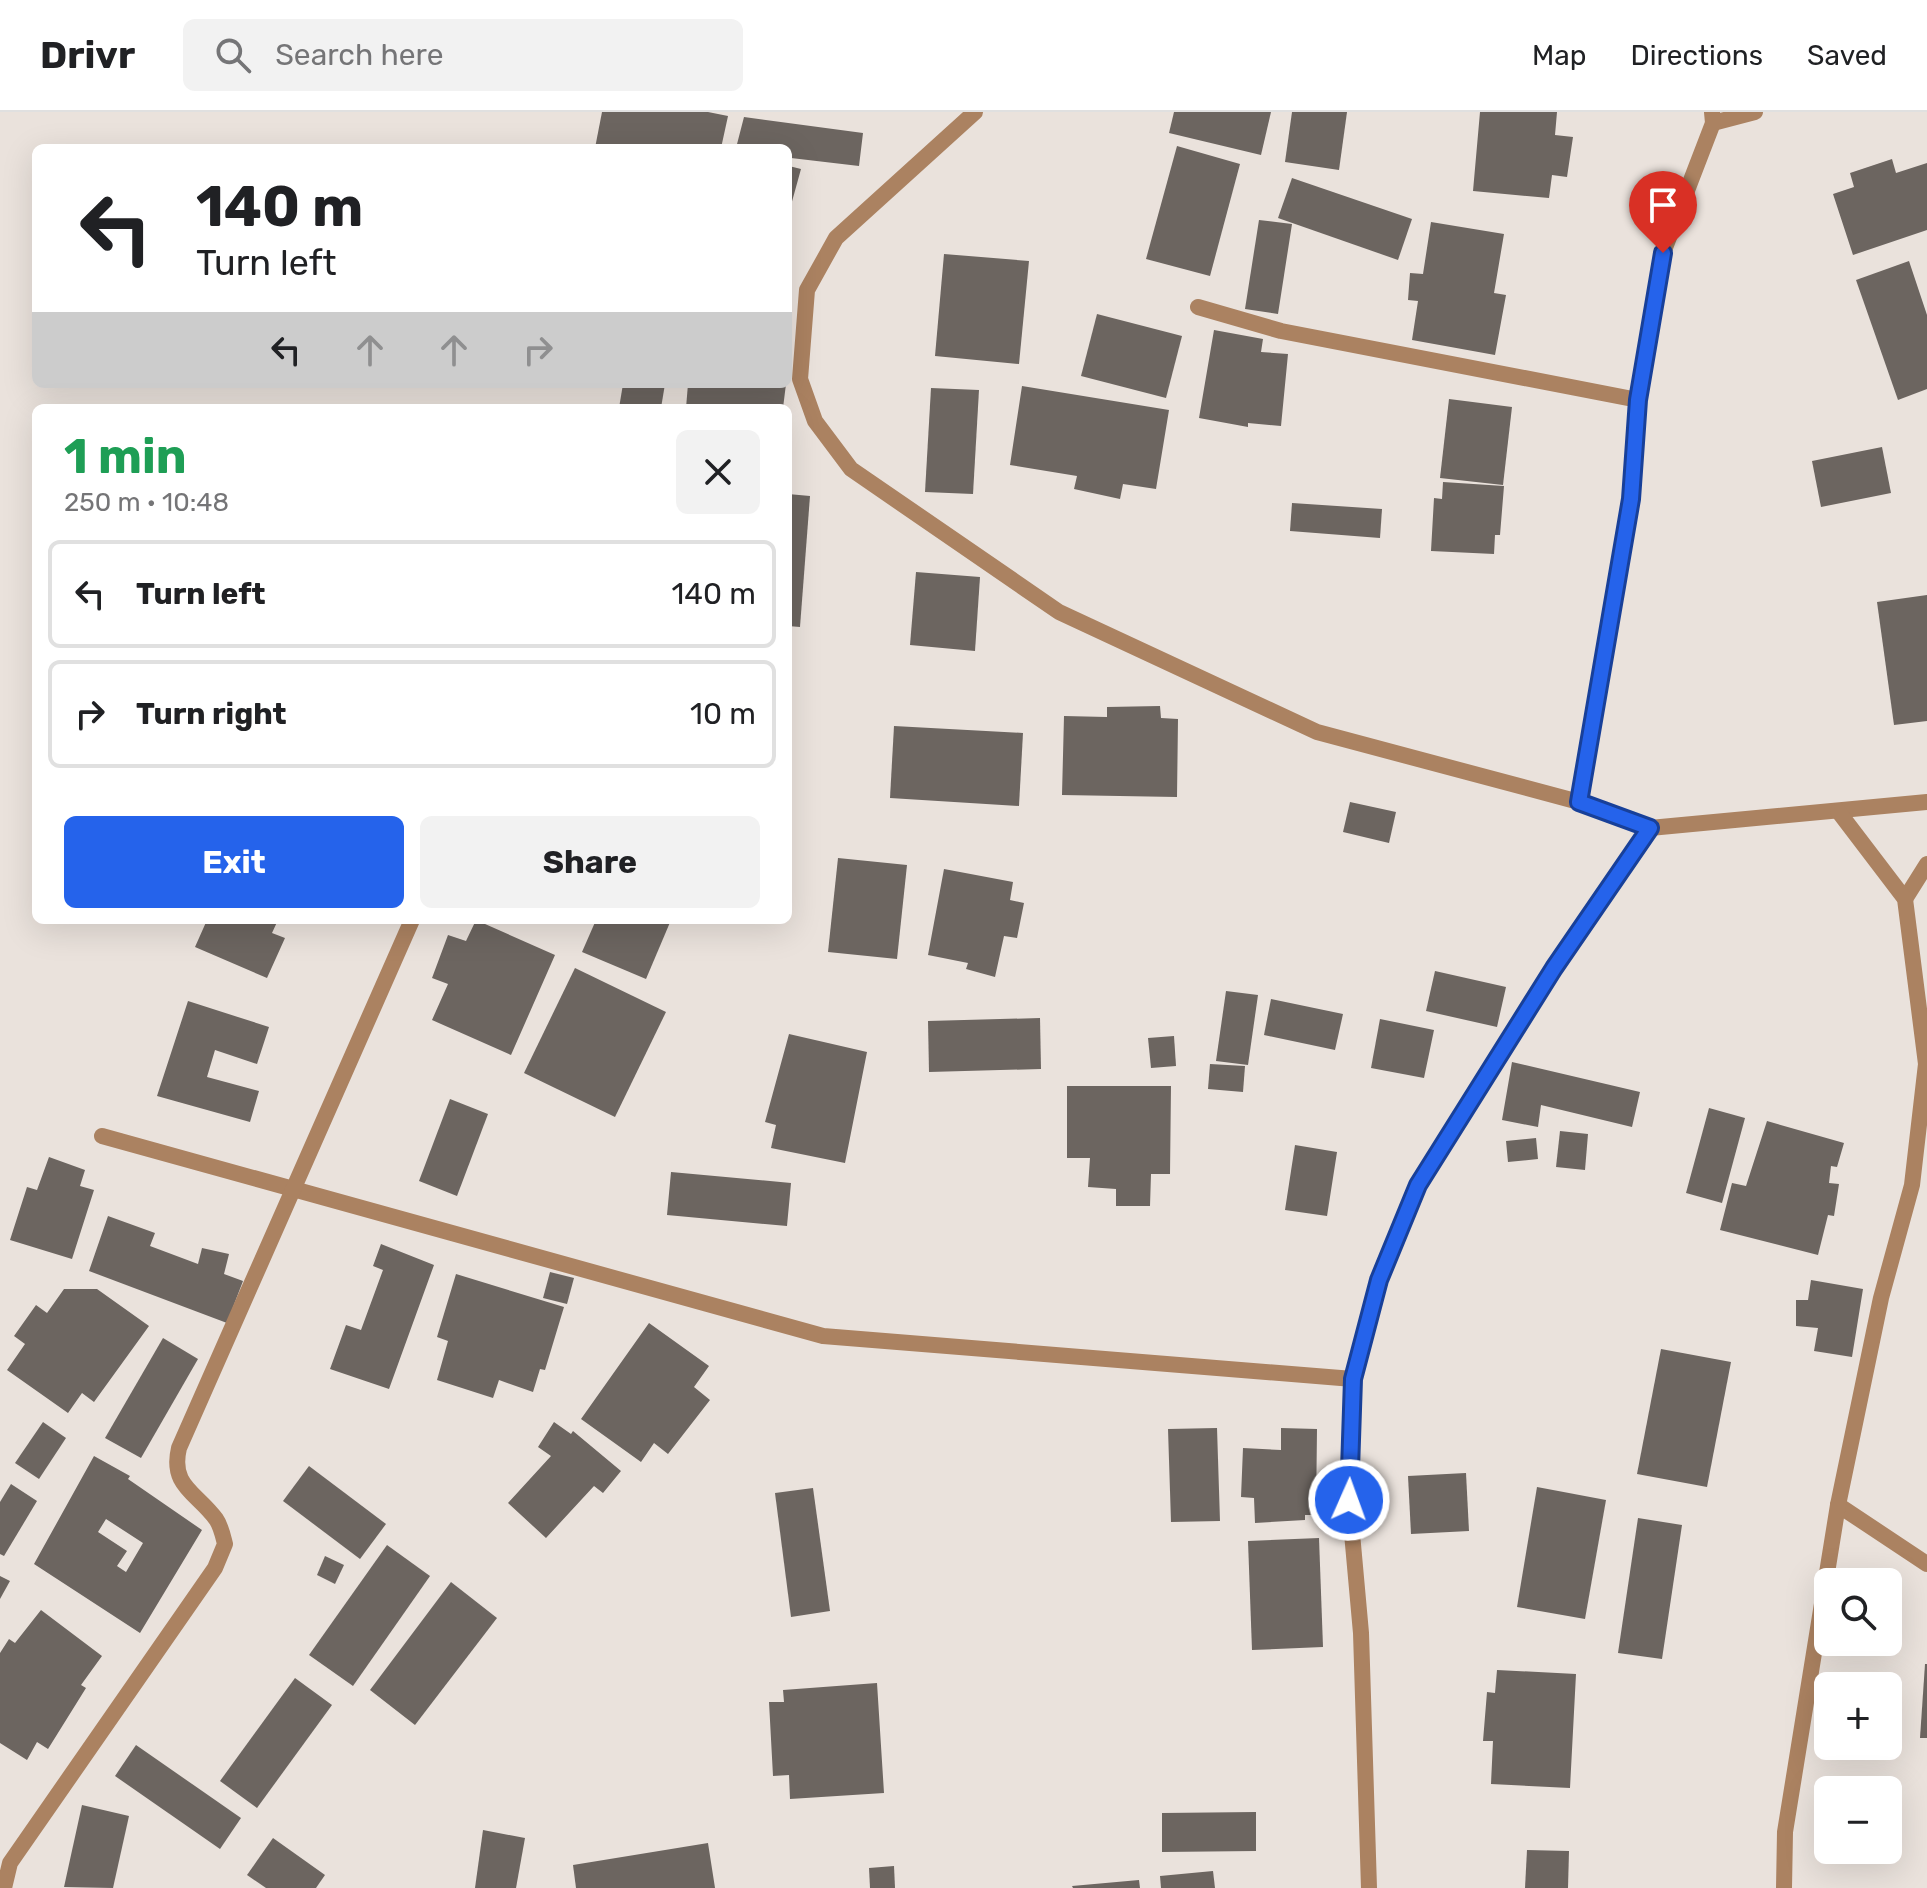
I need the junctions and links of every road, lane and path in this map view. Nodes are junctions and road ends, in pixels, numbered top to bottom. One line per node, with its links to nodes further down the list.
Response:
1 (975, 112): 6 (street)
2 (1755, 112): 3 (street)
3 (1712, 117): 5 (street)
4 (1198, 307): 5 (street)
5 (1638, 400): 6 (street)
6 (1579, 802): 9 (street)
7 (1927, 802): 8 (street)
8 (1838, 811): 9 (street); 11 (street)
9 (1650, 828): 15 (street)
10 (1927, 864): 11 (street)
11 (1905, 899): 16 (street)
12 (410, 924): 14 (street)
13 (102, 1136): 14 (street)
14 (295, 1189): 15 (street); 18 (street)
15 (1353, 1379): 19 (street)
16 (1838, 1505): 17 (street); 20 (street)
17 (1927, 1564)
18 (4, 1888)
19 (1369, 1888)
20 (1784, 1888)

